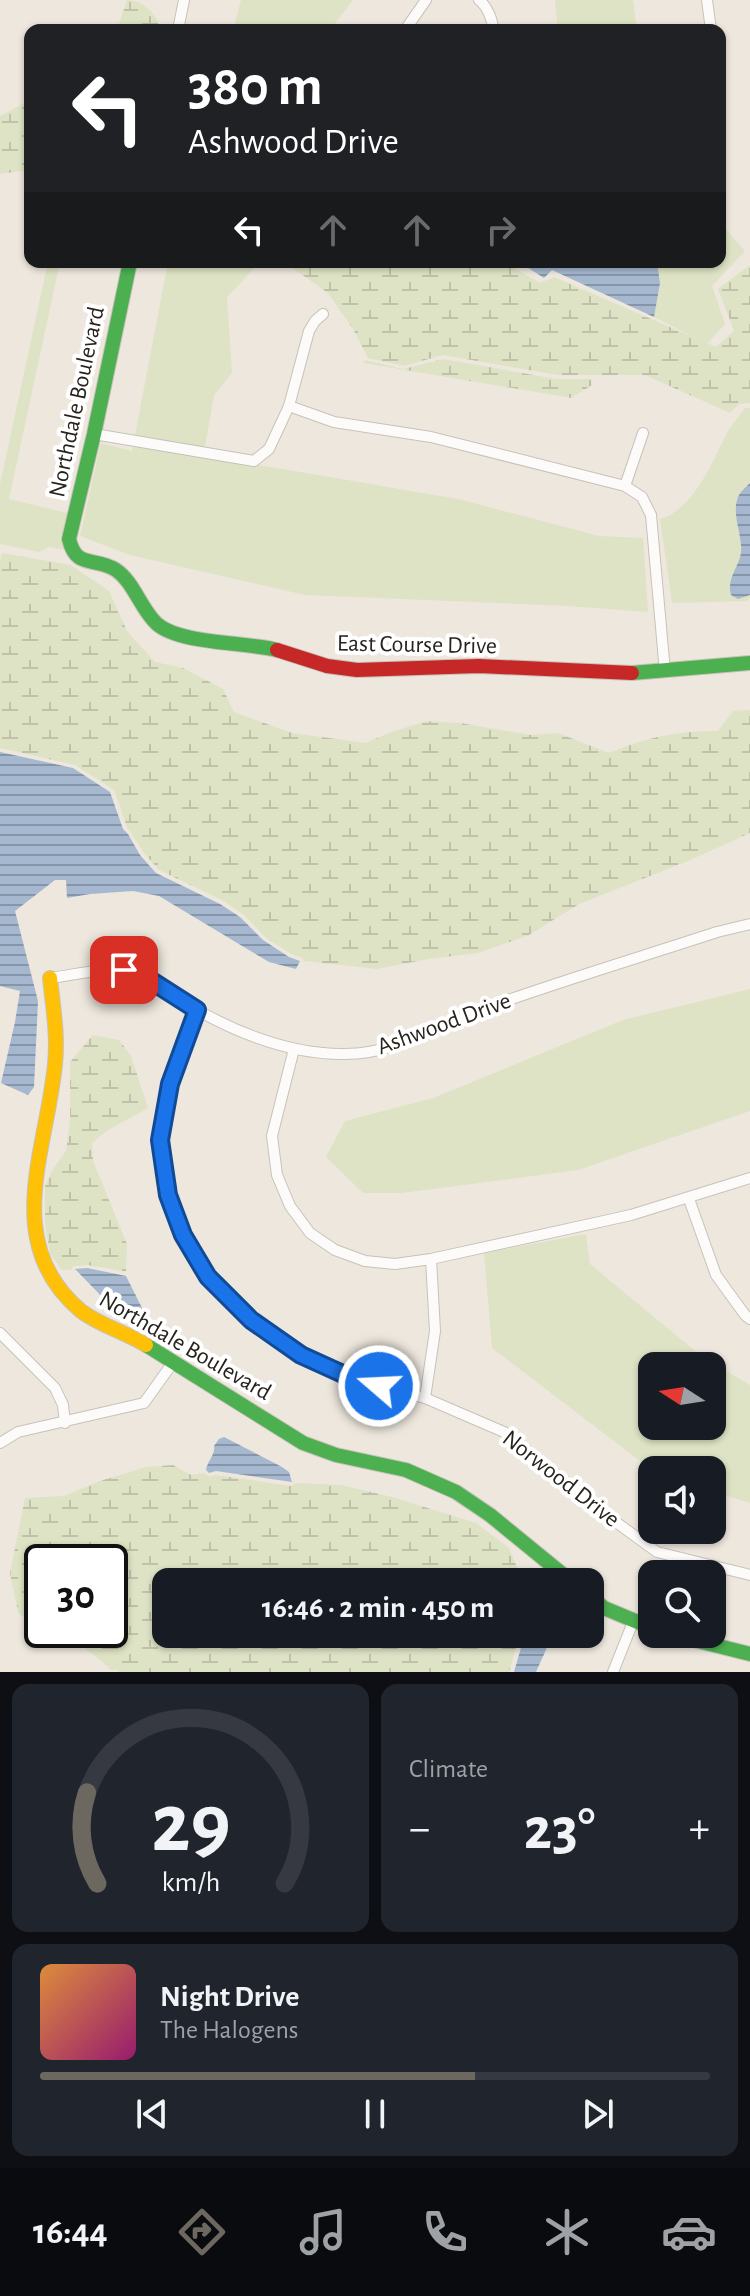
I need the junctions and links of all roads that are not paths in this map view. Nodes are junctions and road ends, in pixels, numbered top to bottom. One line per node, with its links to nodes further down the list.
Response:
1 (184, 0): 5 (street)
2 (426, 0): 6 (street)
3 (479, 0): 7 (street)
4 (707, 0): 8 (street)
5 (179, 24)
6 (409, 24)
7 (493, 24)
8 (710, 24)
9 (129, 268): 13 (street, Northdale Boulevard)
10 (323, 314): 11 (street)
11 (289, 406): 13 (street); 14 (street)
12 (643, 433): 14 (street)
13 (94, 434): 15 (street, Northdale Boulevard)
14 (625, 486): 17 (street)
15 (72, 552): 17 (street, East Course Drive)
16 (750, 663): 17 (street, East Course Drive)
17 (665, 672)
18 (750, 924): 21 (street, Ashwood Drive)
19 (50, 978): 20 (street, Ashwood Drive); 27 (street, Northdale Boulevard)
20 (197, 1010): 21 (street, Ashwood Drive); 28 (street, Norwood Drive)
21 (294, 1049): 24 (street)
22 (750, 1178): 23 (street)
23 (689, 1199): 24 (street); 25 (street)
24 (431, 1259): 28 (street)
25 (750, 1319)
26 (0, 1333): 29 (street)
27 (174, 1361): 29 (street); 31 (street, Northdale Boulevard)
28 (425, 1398): 32 (street, Norwood Drive)
29 (65, 1423): 30 (street)
30 (0, 1443)
31 (555, 1568)
32 (750, 1575)
33 (604, 1608): 34 (street)
34 (633, 1622): 35 (street); 38 (street)
35 (638, 1624)
36 (726, 1648): 37 (street)
37 (750, 1654)
38 (613, 1672)

